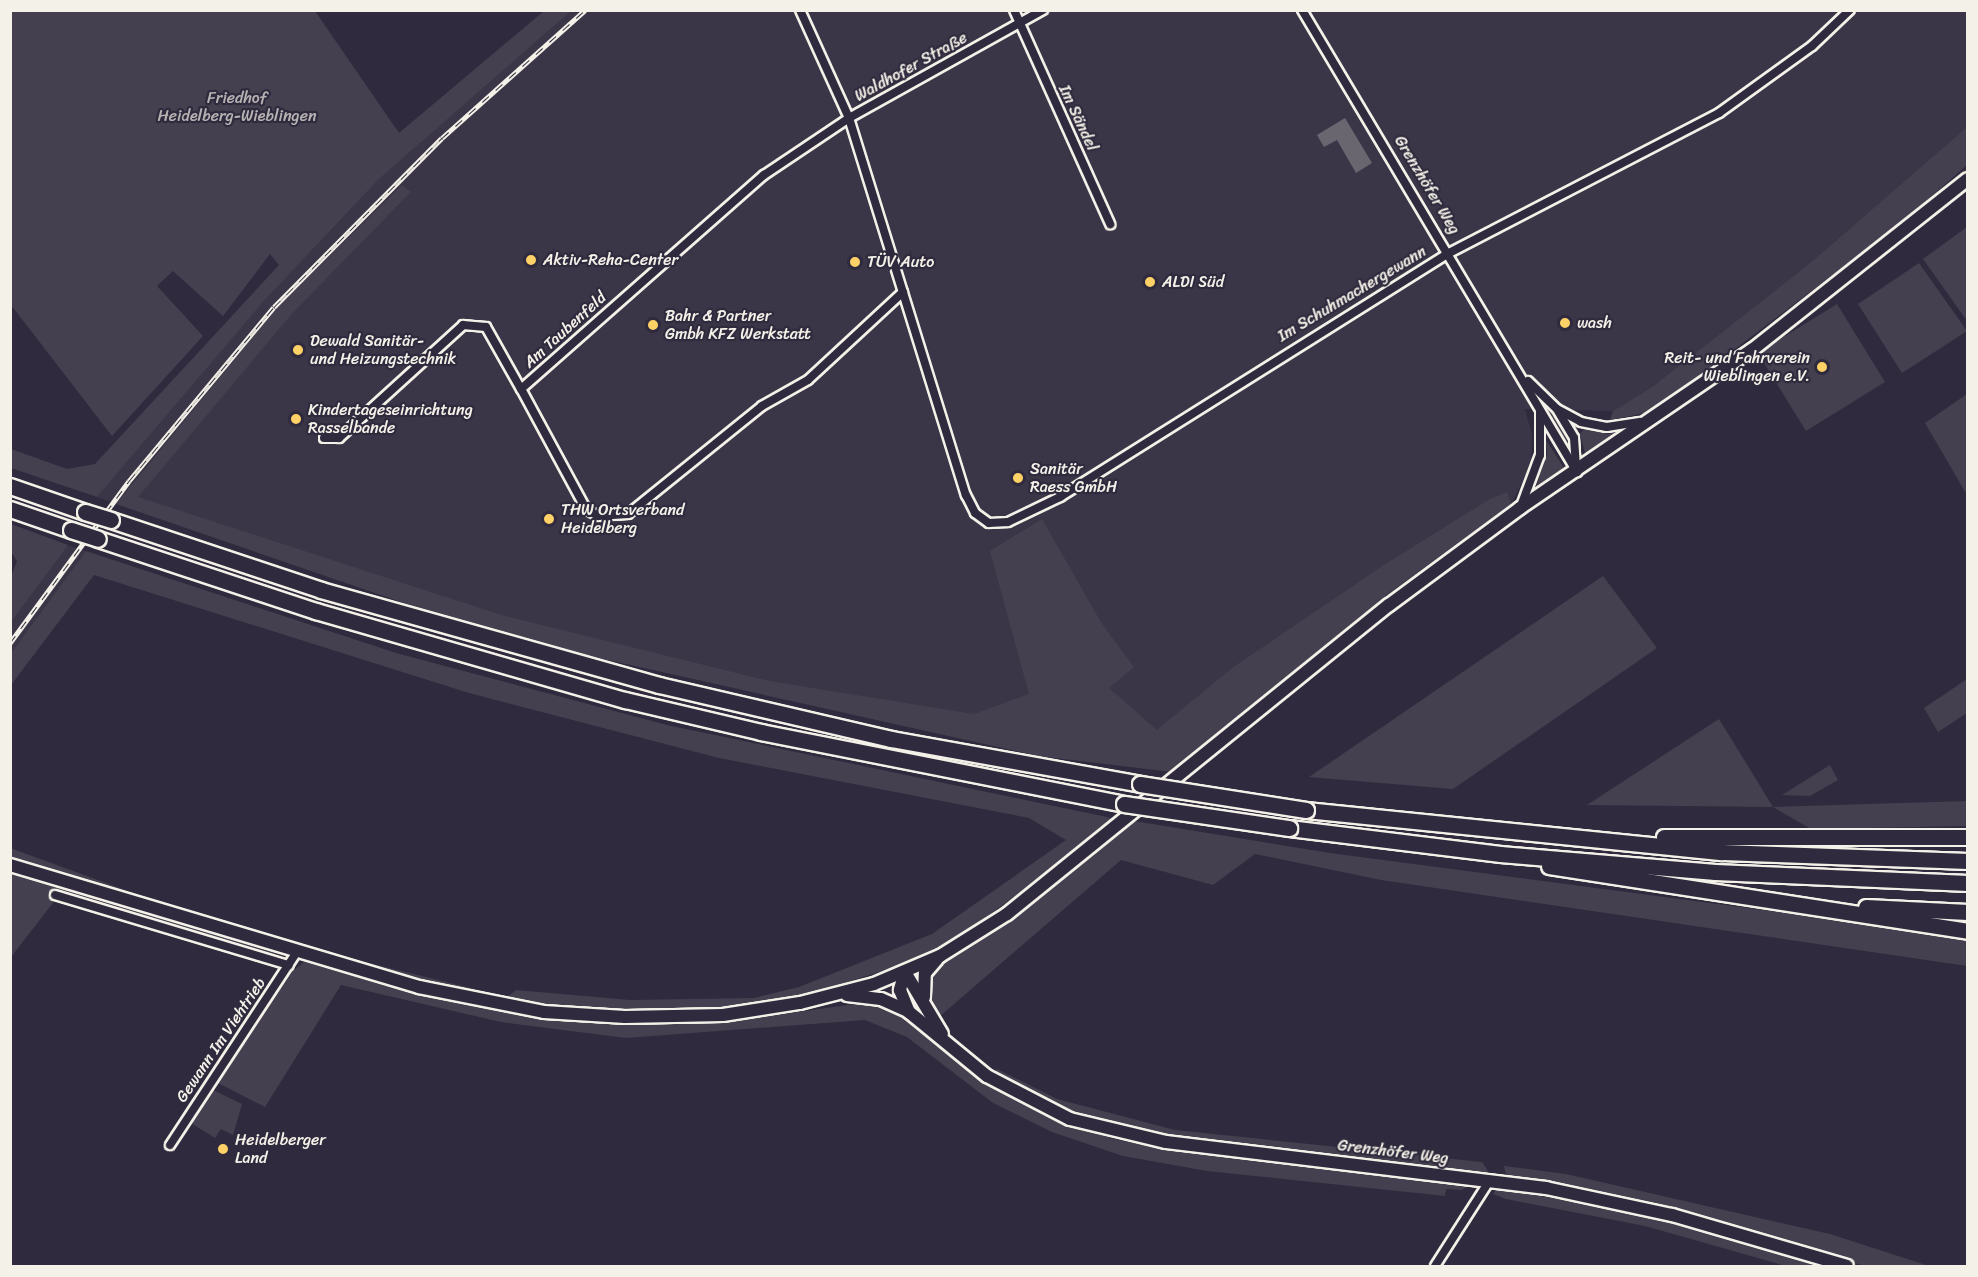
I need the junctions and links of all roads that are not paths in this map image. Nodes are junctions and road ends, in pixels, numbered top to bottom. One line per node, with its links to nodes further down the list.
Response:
1 (800, 10): 7 (street)
2 (1014, 10): 6 (street)
3 (1042, 10): 6 (street, Waldhofer Straße)
4 (1302, 10): 10 (street, Grenzhöfer Weg)
5 (1850, 10): 10 (street, Im Schuhmachergewann)
6 (1019, 24): 7 (street, Waldhofer Straße); 9 (street, Im Sändel)
7 (849, 118): 11 (street); 13 (street, Am Taubenfeld)
8 (1968, 179): 16 (main road)
9 (1110, 224)
10 (1449, 253): 11 (street, Im Schuhmachergewann); 12 (street, Grenzhöfer Weg)
11 (903, 292): 13 (street, Am Taubenfeld)
12 (1523, 376): 14 (street, Grenzhöfer Weg); 15 (street, Grenzhöfer Weg)
13 (521, 390): 17 (street)
14 (1557, 409): 16 (street, Grenzhöfer Weg); 18 (street, Grenzhöfer Weg)
15 (1540, 411): 18 (street, Grenzhöfer Weg); 20 (street, Grenzhöfer Weg)
16 (1655, 419): 18 (main road)
17 (324, 438)
18 (1577, 472): 20 (main road)
19 (10, 486): 23 (highway, bridge)
20 (1520, 508): 33 (main road)
21 (10, 509): 24 (highway, bridge)
22 (1968, 835): 23 (highway)
23 (1614, 843): 25 (highway)
24 (1500, 854): 27 (highway); 29 (highway)
25 (1968, 861)
26 (10, 865): 32 (main road)
27 (1968, 883)
28 (55, 895): 34 (street)
29 (1782, 903): 30 (highway); 31 (highway)
30 (1968, 912)
31 (1968, 931)
32 (297, 952): 34 (street, Gewann Im Viehtrieb); 36 (main road)
33 (940, 956): 35 (main road); 37 (main road)
34 (289, 965): 40 (street, Gewann Im Viehtrieb)
35 (904, 972): 36 (main road); 37 (main road, Grenzhöfer Weg); 38 (main road)
36 (837, 994): 38 (main road, Grenzhöfer Weg)
37 (924, 998): 39 (main road, Grenzhöfer Weg)
38 (909, 1012): 39 (main road, Grenzhöfer Weg)
39 (950, 1045): 41 (main road, Grenzhöfer Weg)
40 (170, 1145)
41 (1490, 1180): 42 (street); 43 (main road, Grenzhöfer Weg)
42 (1435, 1266)
43 (1846, 1266)

